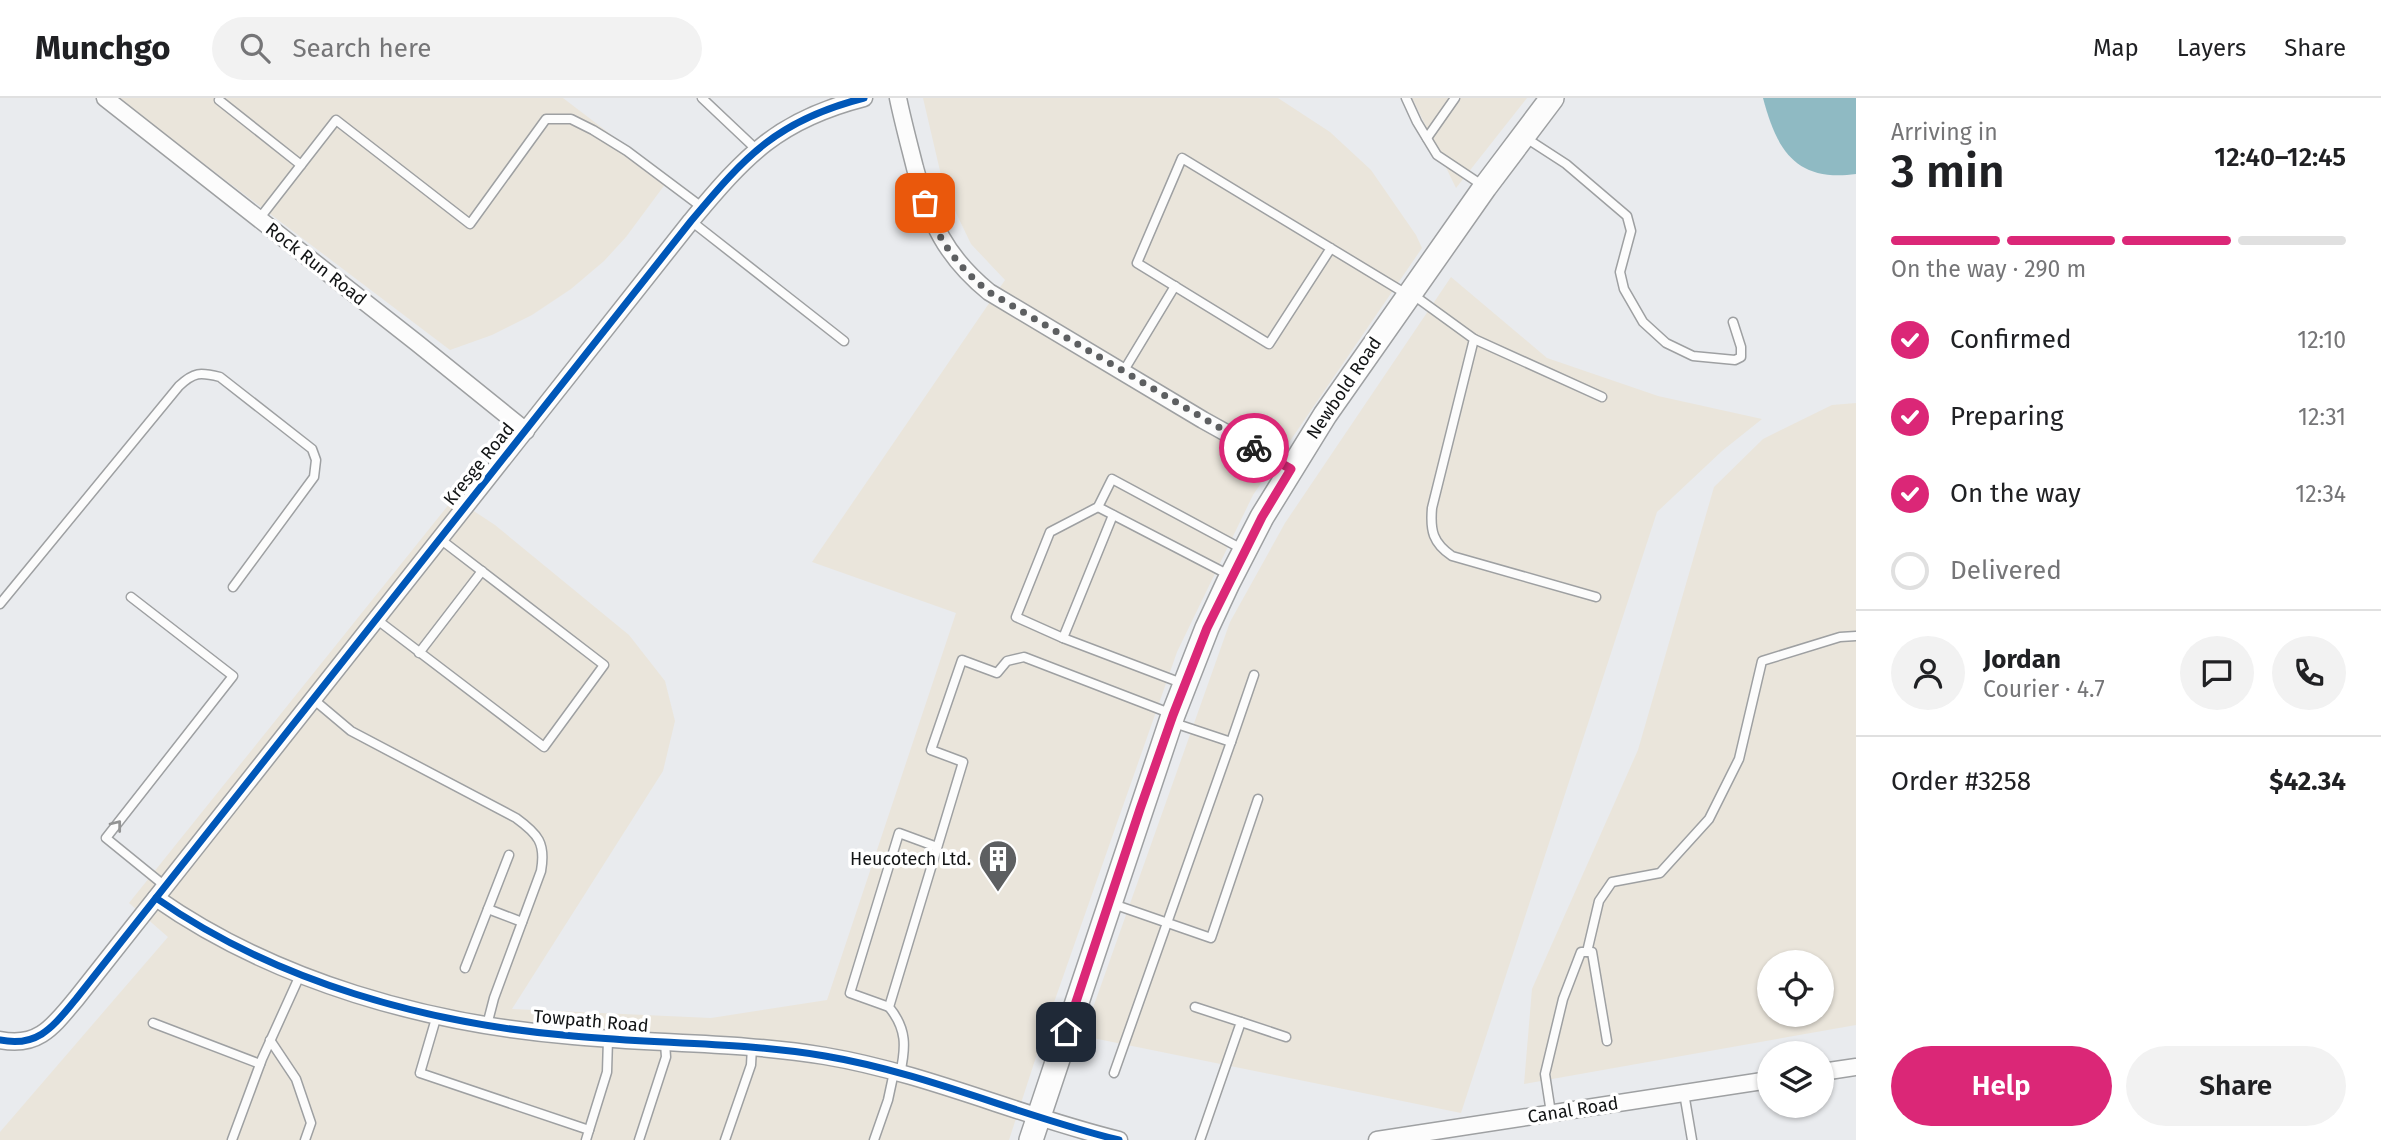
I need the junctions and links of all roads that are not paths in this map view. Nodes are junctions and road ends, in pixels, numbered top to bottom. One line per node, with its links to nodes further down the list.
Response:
1 (106, 98): 15 (street, Rock Run Road)
2 (702, 98): 11 (lane)
3 (864, 98): 11 (street, Kresge Road)
4 (898, 98): 23 (street)
5 (1406, 98): 10 (lane)
6 (1455, 98): 10 (lane)
7 (1552, 98): 9 (main road, Newbold Road)
8 (219, 100): 12 (lane)
9 (1523, 137): 13 (main road, Newbold Road); 20 (lane)
10 (1427, 138): 13 (lane)
11 (757, 150): 14 (street, Kresge Road)
12 (301, 165): 14 (lane); 15 (lane)
13 (1485, 187): 19 (main road, Newbold Road)
14 (703, 208): 16 (street, Kresge Road)
15 (259, 219): 25 (street, Rock Run Road)
16 (691, 221): 22 (lane); 25 (street, Kresge Road)
17 (1331, 248): 18 (lane); 18 (lane); 19 (lane)
18 (1175, 286): 23 (lane)
19 (1409, 294): 21 (lane); 26 (main road, Newbold Road)
20 (1733, 322)
21 (1474, 339): 24 (lane); 35 (lane)
22 (844, 341)
23 (1123, 372): 26 (street)
24 (1602, 397)
25 (526, 431): 29 (street, Kresge Road)
26 (1291, 469): 30 (main road, Newbold Road)
27 (1098, 507): 28 (lane); 30 (lane); 39 (lane)
28 (1113, 515): 32 (lane); 39 (lane)
29 (440, 539): 31 (lane); 37 (street, Kresge Road)
30 (1245, 550): 32 (main road, Newbold Road)
31 (482, 571): 40 (lane); 40 (lane)
32 (1231, 577): 42 (main road, Newbold Road)
33 (233, 587): 36 (lane)
34 (131, 597): 49 (lane, one-way to 34)
35 (1596, 597)
36 (0, 604)
37 (376, 619): 40 (lane); 43 (street, Kresge Road)
38 (1856, 636): 54 (lane)
39 (1063, 638): 42 (lane)
40 (419, 653)
41 (1254, 675): 45 (lane)
42 (1185, 684): 44 (main road, Newbold Road)
43 (313, 699): 49 (street, Kresge Road); 52 (lane)
44 (1172, 718): 45 (lane); 47 (lane); 50 (main road, Newbold Road)
45 (1231, 742): 53 (lane)
46 (1258, 799): 53 (lane)
47 (937, 847): 57 (lane); 57 (lane)
48 (509, 855): 51 (lane)
49 (161, 892): 56 (street, Towpath Road); 65 (street, Kresge Road)
50 (1110, 903): 53 (lane); 78 (main road, Newbold Road)
51 (488, 909): 52 (lane); 55 (lane)
52 (522, 922): 62 (lane)
53 (1168, 924): 74 (lane)
54 (1587, 952): 67 (lane); 77 (lane)
55 (465, 968)
56 (301, 973): 59 (street, Towpath Road); 66 (lane)
57 (889, 1007): 73 (lane)
58 (1195, 1007): 60 (lane)
59 (437, 1015): 62 (street, Towpath Road); 79 (lane)
60 (1241, 1022): 63 (lane); 88 (lane)
61 (153, 1023): 70 (lane)
62 (486, 1025): 64 (street, Towpath Road)
63 (1286, 1037)
64 (608, 1039): 68 (street, Towpath Road); 79 (lane)
65 (0, 1040)
66 (270, 1040): 70 (lane); 82 (lane)
67 (1607, 1041)
68 (665, 1043): 69 (street, Towpath Road); 84 (lane)
69 (752, 1047): 73 (street, Towpath Road); 85 (lane)
70 (260, 1064): 81 (lane)
71 (1856, 1067): 72 (street)
72 (1834, 1070)
73 (897, 1073): 78 (street, Towpath Road); 86 (lane)
74 (1114, 1073)
75 (1757, 1082): 76 (street, Canal Road)
76 (1684, 1093): 77 (street, Canal Road); 90 (lane)
77 (1551, 1113): 80 (street, Canal Road)
78 (1035, 1129): 87 (street)
79 (589, 1130): 83 (lane)
80 (1423, 1136): 89 (street, Canal Road)
81 (232, 1140)
82 (305, 1140)
83 (586, 1140)
84 (639, 1140)
85 (725, 1140)
86 (874, 1140)
87 (1119, 1140)
88 (1200, 1140)
89 (1377, 1140)
90 (1692, 1140)

